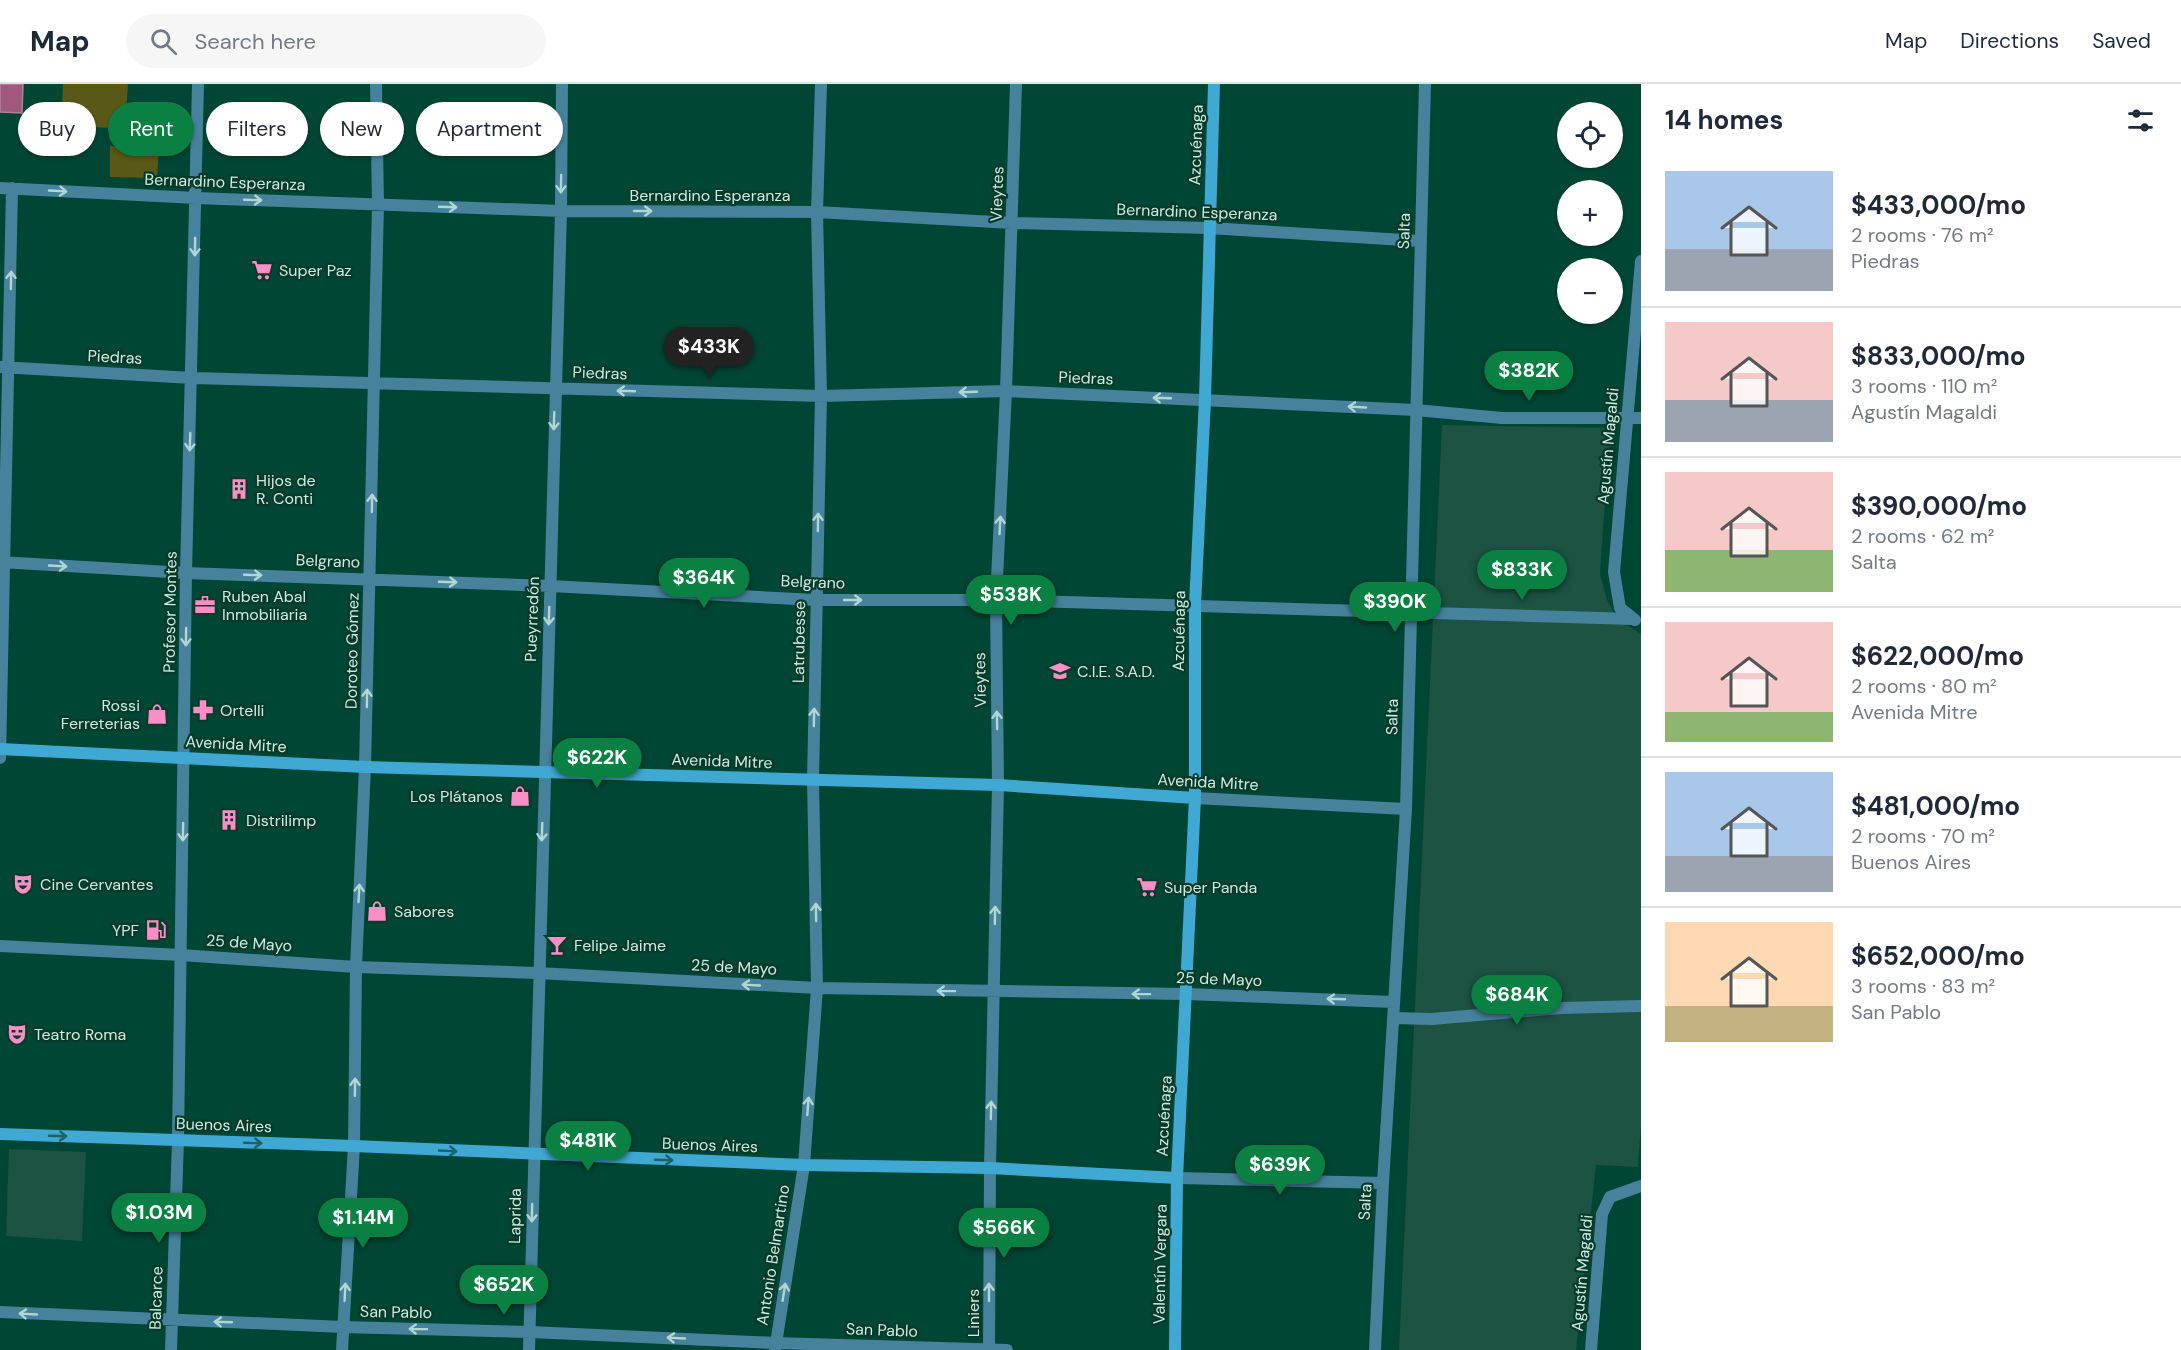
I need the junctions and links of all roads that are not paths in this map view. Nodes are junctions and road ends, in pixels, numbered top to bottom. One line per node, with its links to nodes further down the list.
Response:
1 (198, 84): 9 (street, Profesor Montes)
2 (376, 84): 10 (street, Doroteo Gómez)
3 (562, 84): 11 (street, Pueyrredón, one-way to 11)
4 (821, 84): 12 (street, Latrubesse)
5 (1016, 84): 13 (street, Vieytes)
6 (1214, 84): 14 (street, Azcuénaga)
7 (1425, 84): 15 (street, Salta)
8 (6, 188): 9 (street, Bernardino Esperanza, one-way to 9); 17 (street, one-way to 8)
9 (196, 198): 10 (street, Bernardino Esperanza, one-way to 10); 18 (street, Profesor Montes, one-way to 18)
10 (378, 204): 11 (street, Bernardino Esperanza, one-way to 11); 19 (street, Doroteo Gómez)
11 (561, 211): 12 (street, Bernardino Esperanza, one-way to 12); 20 (street, Pueyrredón)
12 (817, 212): 13 (street, Bernardino Esperanza); 22 (street, Latrubesse)
13 (1012, 223): 14 (street, Bernardino Esperanza); 21 (street, Vieytes)
14 (1209, 228): 15 (street, Bernardino Esperanza); 23 (street, Azcuénaga)
15 (1420, 241): 24 (street, Salta)
16 (1641, 261): 25 (street, Agustín Magaldi)
17 (5, 368): 18 (street, Piedras); 27 (street)
18 (192, 378): 19 (street, Piedras); 28 (street, Profesor Montes, one-way to 28)
19 (374, 383): 20 (street, Piedras); 29 (street, Doroteo Gómez, one-way to 19)
20 (555, 388): 22 (street, Piedras, one-way to 20); 30 (street, Pueyrredón, one-way to 30)
21 (1006, 391): 22 (street, Piedras, one-way to 22); 23 (street, Piedras, one-way to 21); 32 (street, Vieytes, one-way to 21)
22 (820, 396): 31 (street, Latrubesse, one-way to 22)
23 (1205, 399): 24 (street, Piedras, one-way to 23); 33 (street, Azcuénaga)
24 (1416, 410): 25 (street, Piedras); 34 (street, Salta)
25 (1628, 417): 26 (street, Piedras); 35 (street, Agustín Magaldi)
26 (1641, 418)
27 (2, 562): 28 (street, Belgrano, one-way to 28); 36 (street)
28 (186, 573): 29 (street, Belgrano, one-way to 29); 38 (street, Profesor Montes, one-way to 38)
29 (370, 579): 30 (street, Belgrano, one-way to 30); 39 (street, Doroteo Gómez, one-way to 29)
30 (550, 586): 31 (street, Belgrano); 40 (street, Pueyrredón, one-way to 40)
31 (816, 600): 32 (street, Belgrano, one-way to 32); 41 (street, Latrubesse, one-way to 31)
32 (996, 600): 33 (street, Belgrano); 42 (street, Vieytes, one-way to 32)
33 (1195, 605): 34 (street, Belgrano); 43 (street, Azcuénaga)
34 (1410, 614): 35 (street, Belgrano); 44 (street, Salta)
35 (1637, 621)
36 (0, 749): 37 (street); 38 (street, Avenida Mitre)
37 (0, 758)
38 (185, 758): 39 (street, Avenida Mitre); 46 (street, Profesor Montes, one-way to 46)
39 (365, 767): 40 (street, Avenida Mitre); 47 (street, Doroteo Gómez, one-way to 39)
40 (544, 772): 41 (street, Avenida Mitre); 48 (street, Pueyrredón, one-way to 48)
41 (813, 780): 42 (street, Avenida Mitre); 49 (street, Latrubesse, one-way to 41)
42 (998, 786): 43 (street, Avenida Mitre); 50 (street, Vieytes, one-way to 42)
43 (1195, 798): 44 (street, Avenida Mitre); 51 (street, Azcuénaga)
44 (1406, 809): 52 (street, Salta)
45 (0, 946): 46 (street, 25 de Mayo)
46 (181, 955): 47 (street, 25 de Mayo); 56 (street, Profesor Montes)
47 (356, 967): 48 (street, 25 de Mayo); 57 (street, Doroteo Gómez, one-way to 47)
48 (538, 973): 49 (street, 25 de Mayo, one-way to 48); 58 (street, Pueyrredón)
49 (817, 988): 50 (street, 25 de Mayo, one-way to 49); 59 (street, Latrubesse, one-way to 49)
50 (993, 992): 51 (street, 25 de Mayo, one-way to 50); 60 (street, Vieytes, one-way to 50)
51 (1186, 994): 52 (street, 25 de Mayo, one-way to 51); 61 (street, Azcuénaga)
52 (1394, 1002): 54 (street, Salta)
53 (1641, 1006): 54 (street)
54 (1394, 1018): 62 (street, Salta)
55 (0, 1134): 56 (street, Buenos Aires, one-way to 56)
56 (178, 1140): 57 (street, Buenos Aires, one-way to 57); 65 (street, Balcarce)
57 (354, 1146): 58 (street, Buenos Aires, one-way to 58); 66 (street, Doroteo Gómez, one-way to 57)
58 (533, 1155): 59 (street, Buenos Aires, one-way to 59); 67 (street, Laprida, one-way to 67)
59 (804, 1165): 60 (street, Buenos Aires); 68 (street, Antonio Belmartino, one-way to 59)
60 (990, 1168): 61 (street, Buenos Aires); 72 (street, Liniers, one-way to 60)
61 (1177, 1178): 62 (street, Buenos Aires); 74 (street, Valentín Vergara)
62 (1383, 1183): 75 (street, Salta)
63 (1641, 1186): 76 (street, Agustín Magaldi)
64 (0, 1312): 65 (street, San Pablo, one-way to 64)
65 (172, 1320): 66 (street, San Pablo, one-way to 65); 69 (street, Balcarce)
66 (343, 1327): 67 (street, San Pablo, one-way to 66); 70 (street, Doroteo Gómez)
67 (530, 1332): 68 (street, San Pablo, one-way to 67); 71 (street, Laprida)
68 (776, 1346): 72 (street, San Pablo)
69 (171, 1350)
70 (342, 1350)
71 (529, 1350)
72 (989, 1350): 73 (street, San Pablo)
73 (1007, 1350)
74 (1175, 1350)
75 (1375, 1350)
76 (1591, 1350)

